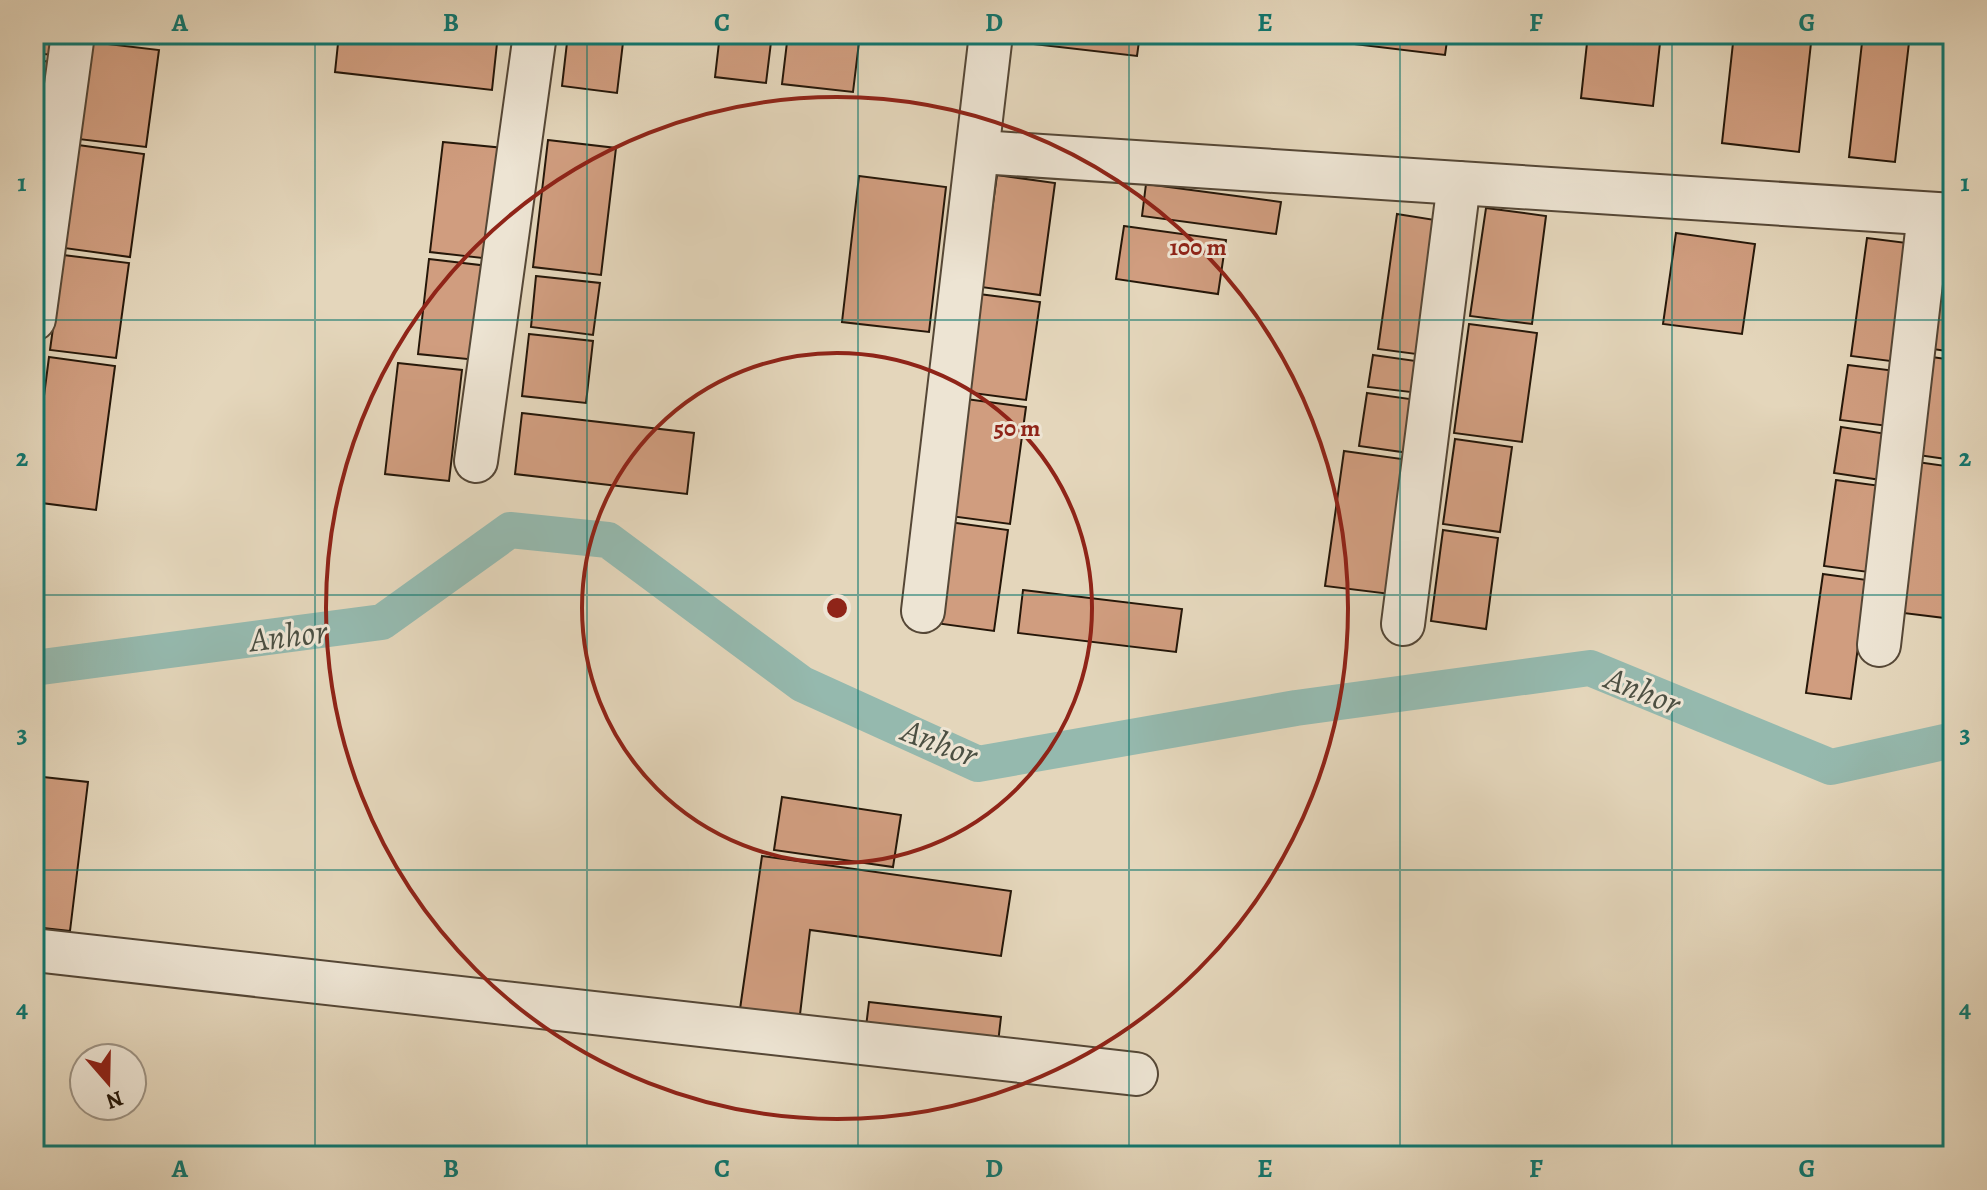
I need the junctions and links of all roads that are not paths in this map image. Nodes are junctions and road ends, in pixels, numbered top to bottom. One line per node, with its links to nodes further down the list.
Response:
1 (73, 34): 7 (street)
2 (535, 34): 8 (street)
3 (991, 34): 4 (street)
4 (980, 152): 5 (street); 9 (street)
5 (1459, 183): 6 (street); 10 (street)
6 (1941, 214): 11 (street)
7 (34, 319)
8 (476, 461)
9 (923, 611)
10 (1403, 624)
11 (1879, 645)
12 (34, 950): 13 (street)
13 (1136, 1074)

